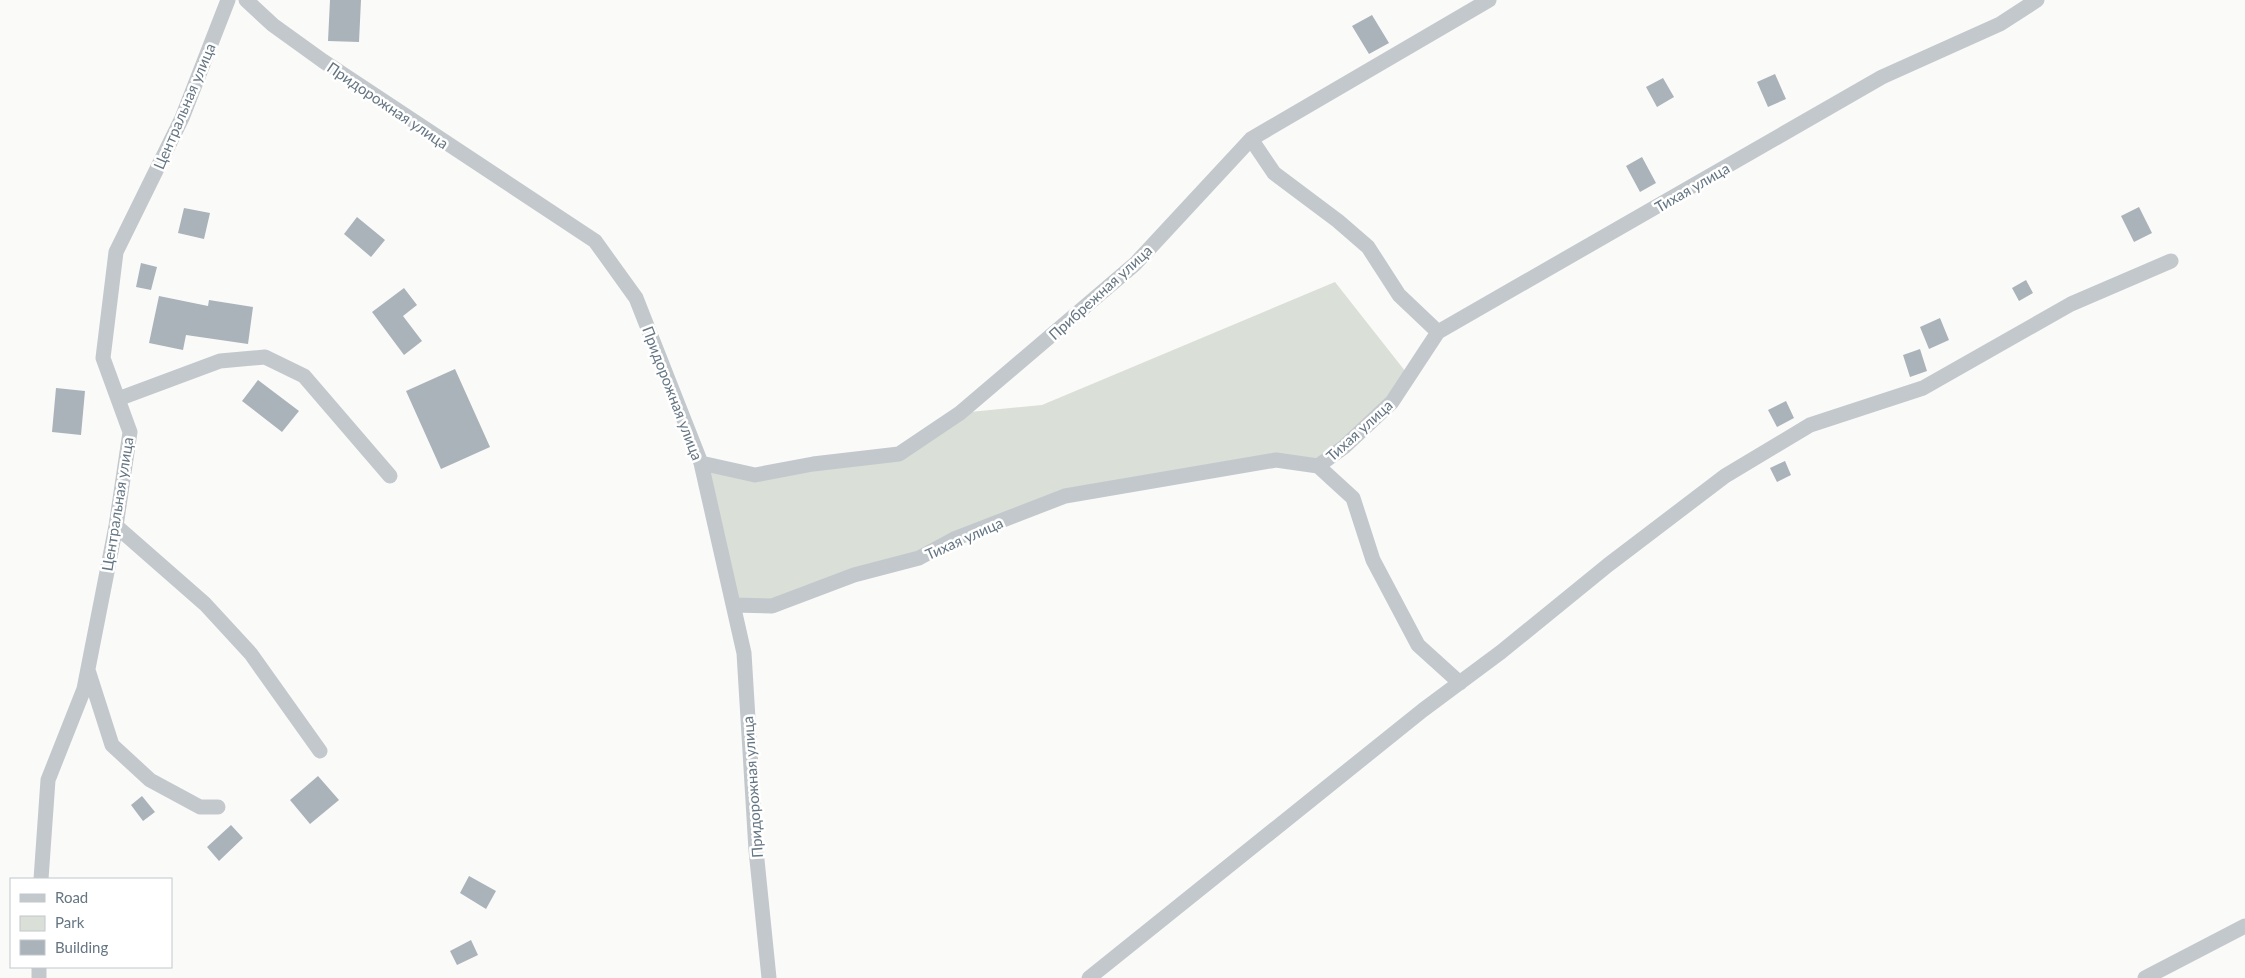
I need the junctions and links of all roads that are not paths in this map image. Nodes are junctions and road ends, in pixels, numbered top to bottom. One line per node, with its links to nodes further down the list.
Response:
1 (228, 0): 8 (street, Центральная улица)
2 (246, 0): 9 (street, Придорожная улица)
3 (1489, 0): 5 (street, Прибрежная улица)
4 (2038, 0): 7 (street, Тихая улица)
5 (1251, 139): 7 (street); 9 (street, Прибрежная улица)
6 (2171, 261): 15 (street)
7 (1438, 332): 10 (street, Тихая улица)
8 (118, 399): 11 (street); 12 (street, Центральная улица)
9 (701, 463): 13 (street, Придорожная улица)
10 (1318, 466): 13 (street, Тихая улица); 15 (street)
11 (390, 476)
12 (116, 526): 14 (street, Центральная улица); 16 (street)
13 (733, 604): 20 (street, Придорожная улица)
14 (88, 668): 17 (street); 18 (street, Центральная улица)
15 (1460, 683): 21 (street)
16 (320, 751)
17 (218, 807)
18 (41, 878)
19 (2245, 926): 22 (street)
20 (769, 978)
21 (1089, 978)
22 (2145, 978)

